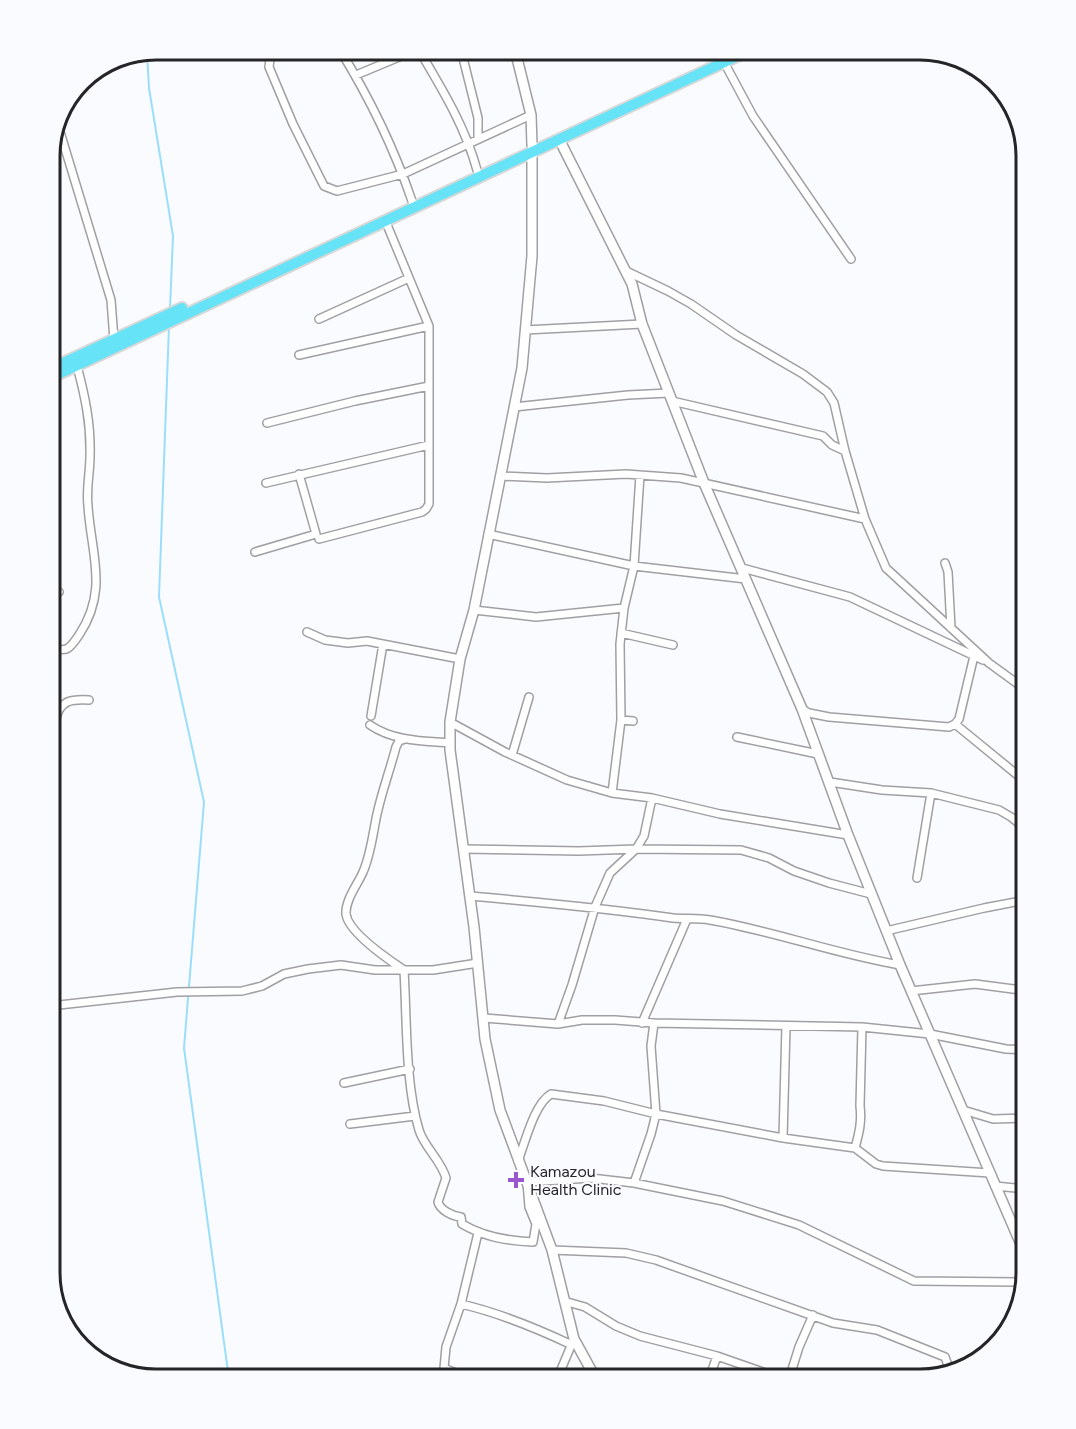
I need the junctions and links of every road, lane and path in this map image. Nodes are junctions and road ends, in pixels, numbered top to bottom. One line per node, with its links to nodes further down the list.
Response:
1 (271, 60): 19 (street)
2 (346, 60): 10 (street)
3 (393, 60): 10 (street)
4 (424, 60): 16 (street)
5 (464, 60): 14 (street)
6 (517, 60): 12 (street)
7 (715, 60): 11 (main road)
8 (728, 60): 9 (main road)
9 (724, 62): 11 (main road); 22 (street)
10 (356, 75): 19 (street)
11 (665, 86): 15 (main road); 17 (main road)
12 (531, 115): 14 (street); 17 (street)
13 (62, 138): 29 (street)
14 (478, 139): 16 (street)
15 (559, 139): 17 (main road); 23 (street)
16 (470, 143): 18 (street); 19 (street)
17 (532, 148): 18 (main road); 21 (main road); 28 (street)
18 (477, 170): 20 (main road)
19 (403, 174): 20 (street)
20 (412, 201): 29 (main road)
21 (385, 220): 24 (street); 32 (main road)
22 (851, 259)
23 (624, 270): 26 (street); 39 (street)
24 (409, 278): 25 (street); 27 (street)
25 (319, 319)
26 (642, 324): 28 (street); 35 (street)
27 (429, 326): 30 (street); 34 (street)
28 (525, 330): 36 (street)
29 (114, 340): 31 (main road)
30 (299, 356)
31 (60, 364)
32 (77, 366): 33 (main road); 60 (street)
33 (60, 374)
34 (429, 386): 37 (street); 38 (street)
35 (671, 397): 36 (street); 39 (street); 44 (street)
36 (514, 407): 42 (street)
37 (267, 423)
38 (429, 446): 40 (street); 47 (street)
39 (844, 451): 45 (street)
40 (299, 474): 43 (street); 48 (street)
41 (640, 475): 42 (street); 44 (street); 50 (street)
42 (500, 476): 46 (street)
43 (266, 483)
44 (704, 483): 45 (street); 51 (street)
45 (865, 519): 55 (street)
46 (488, 534): 50 (street); 54 (street)
47 (319, 539)
48 (255, 552)
49 (945, 563): 55 (street)
50 (634, 566): 52 (street); 53 (street)
51 (742, 568): 52 (street); 61 (street)
52 (746, 579): 67 (street)
53 (624, 608): 54 (street); 57 (street)
54 (474, 610): 62 (street)
55 (951, 628): 63 (street)
56 (307, 632): 58 (street)
57 (621, 633): 59 (street); 70 (street)
58 (383, 644): 62 (street); 69 (street)
59 (673, 645)
60 (60, 650)
61 (974, 656): 63 (street); 73 (street)
62 (460, 659): 72 (street)
63 (989, 663): 64 (street)
64 (1016, 683)
65 (529, 697): 79 (street)
66 (89, 700): 68 (street)
67 (802, 709): 73 (street); 78 (street)
68 (60, 710)
69 (371, 716)
70 (621, 720): 71 (street); 82 (street)
71 (633, 721)
72 (450, 722): 77 (street); 79 (street)
73 (955, 724): 80 (street)
74 (369, 725): 76 (street)
75 (737, 737): 78 (street)
76 (405, 739): 77 (street); 98 (street)
77 (450, 743): 87 (street)
78 (818, 754): 81 (street)
79 (512, 755): 82 (street)
80 (1016, 774)
81 (830, 782): 83 (street); 86 (street)
82 (612, 792): 84 (street)
83 (931, 793): 85 (street); 89 (street)
84 (652, 798): 86 (street); 88 (street)
85 (1016, 821)
86 (848, 835): 90 (street)
87 (463, 849): 88 (street); 91 (street)
88 (636, 849): 90 (street); 93 (street)
89 (917, 878)
90 (871, 894): 95 (street)
91 (470, 896): 93 (street); 96 (street)
92 (1016, 902): 95 (street)
93 (595, 907): 94 (street); 103 (street)
94 (687, 919): 97 (street); 104 (street)
95 (886, 930): 97 (street)
96 (478, 963): 98 (street); 102 (street)
97 (900, 965): 100 (street)
98 (404, 970): 101 (street); 110 (street)
99 (1016, 989): 100 (street)
100 (911, 992): 108 (street)
101 (60, 1005)
102 (484, 1018): 103 (street); 119 (street)
103 (558, 1023): 104 (street)
104 (642, 1023): 105 (street)
105 (654, 1023): 106 (street); 113 (street)
106 (786, 1026): 107 (street); 117 (street)
107 (862, 1027): 108 (street); 118 (street)
108 (930, 1034): 109 (street); 112 (street)
109 (1016, 1050)
110 (410, 1069): 111 (street); 114 (street)
111 (344, 1083)
112 (963, 1110): 115 (street); 120 (street)
113 (656, 1114): 117 (street); 119 (street); 122 (street)
114 (416, 1116): 116 (street); 125 (street)
115 (1016, 1118)
116 (350, 1124)
117 (783, 1138): 118 (street)
118 (855, 1148): 120 (street)
119 (518, 1161): 121 (street)
120 (990, 1173): 123 (street)
121 (527, 1182): 122 (street); 125 (street); 127 (street)
122 (634, 1183): 128 (street)
123 (995, 1186): 124 (street); 126 (street)
124 (1016, 1188)
125 (478, 1233): 130 (street)
126 (1016, 1233)
127 (552, 1250): 129 (street); 131 (street)
128 (1015, 1282)
129 (564, 1301): 132 (street); 133 (street)
130 (461, 1304): 132 (street); 135 (street)
131 (813, 1315): 134 (street); 140 (street)
132 (573, 1342): 136 (street); 137 (street)
133 (717, 1356): 138 (street); 139 (street)
134 (948, 1365)
135 (444, 1368)
136 (562, 1369)
137 (589, 1369)
138 (713, 1369)
139 (753, 1369)
140 (792, 1369)

